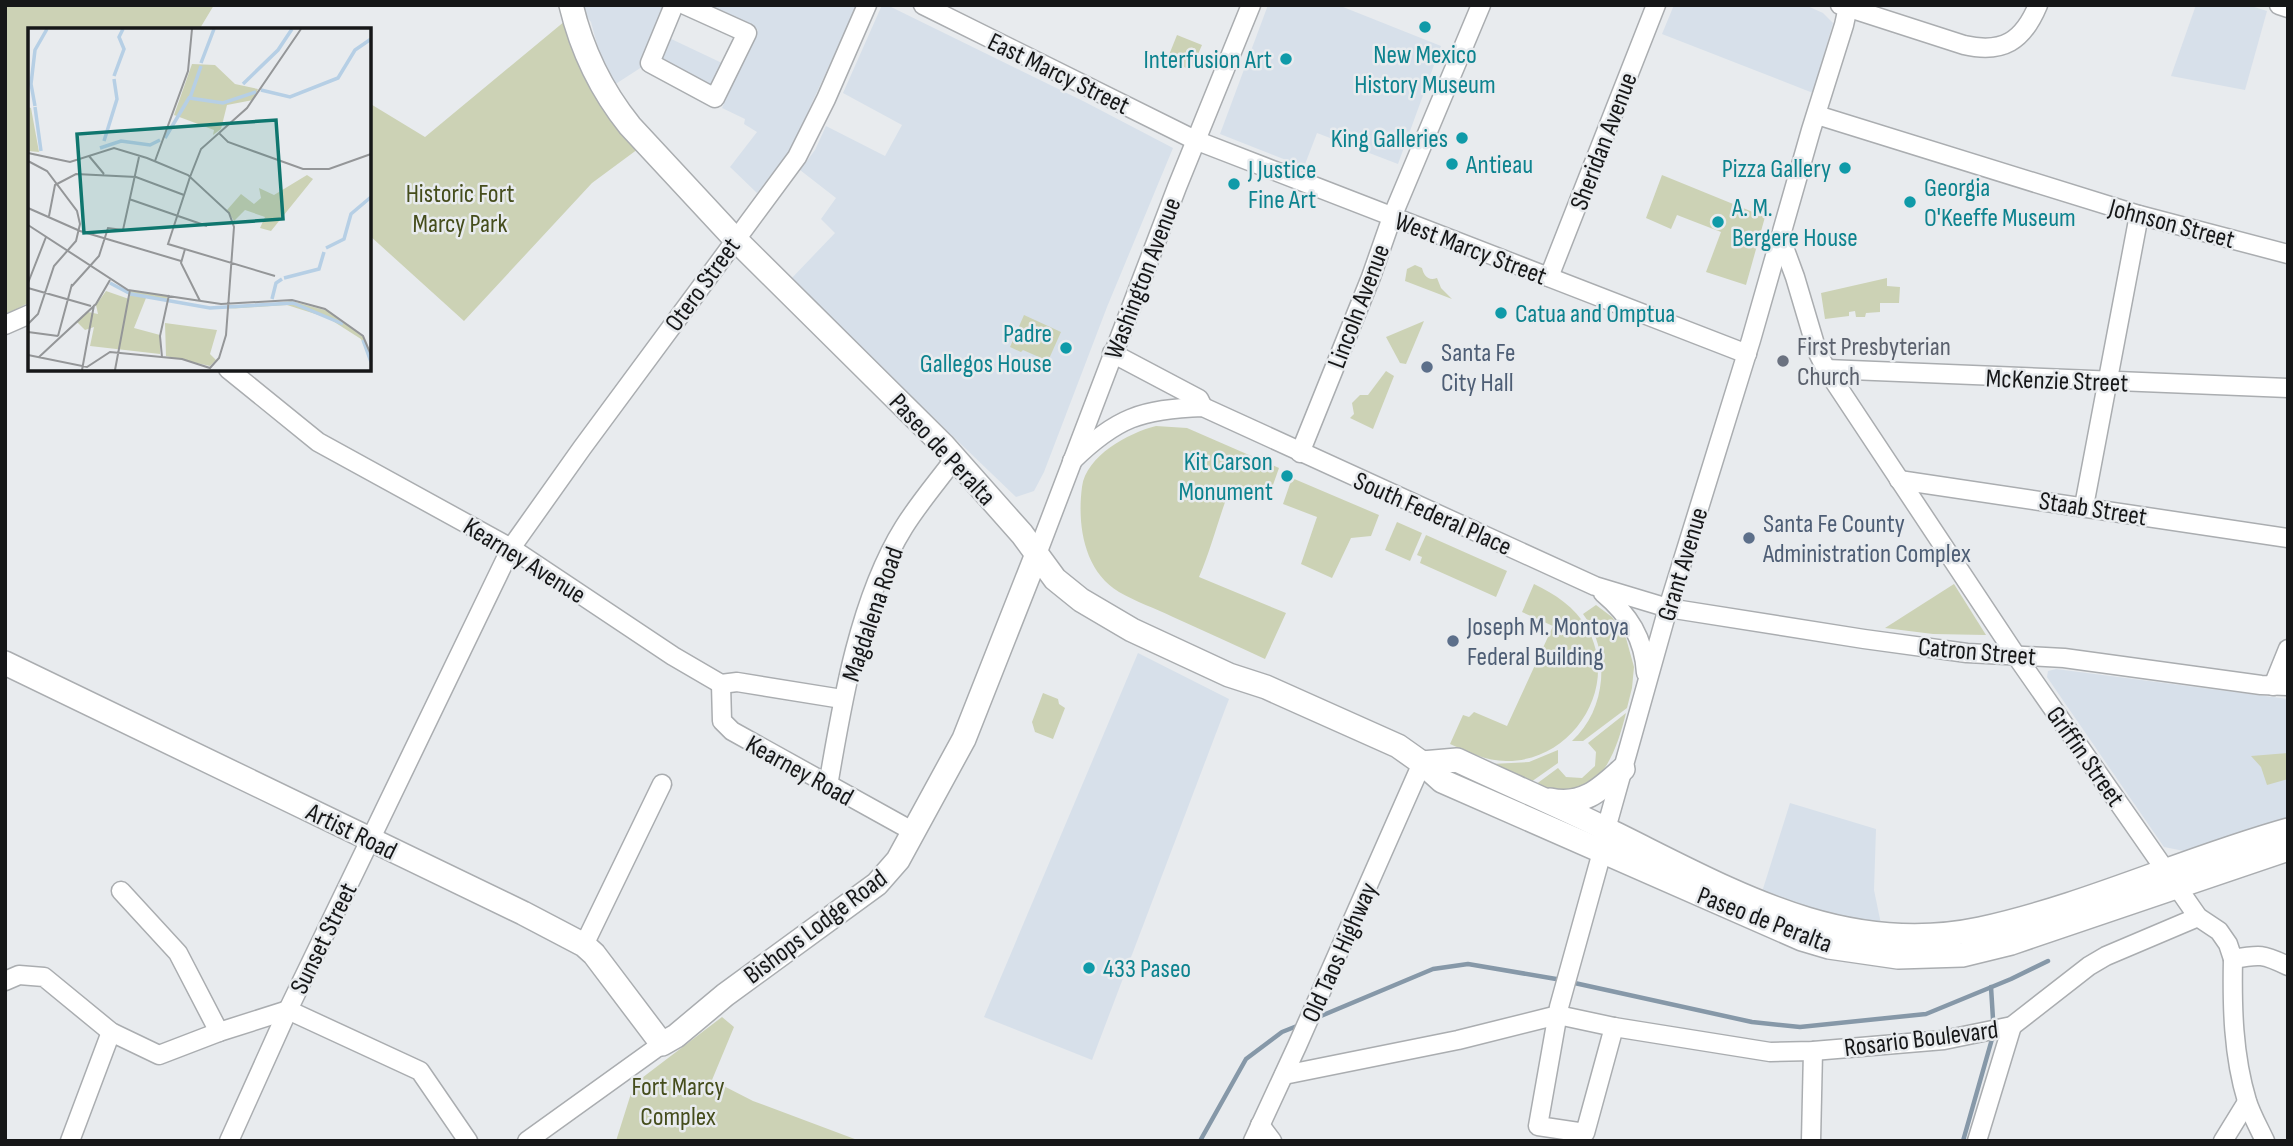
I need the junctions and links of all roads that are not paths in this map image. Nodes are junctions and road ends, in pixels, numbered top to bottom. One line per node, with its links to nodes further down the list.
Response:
1 (571, 5): 17 (main road, Paseo de Peralta)
2 (674, 5): 3 (street)
3 (685, 5)
4 (867, 5): 17 (street, Otero Street)
5 (923, 5): 14 (street, East Marcy Street)
6 (1481, 5): 16 (street, Lincoln Avenue)
7 (1656, 5): 20 (street, Sheridan Avenue)
8 (2038, 5): 11 (street)
9 (2279, 5): 12 (street)
10 (1248, 6): 14 (street, Washington Avenue)
11 (1844, 6): 13 (street, Grant Avenue)
12 (2288, 8)
13 (1817, 115): 15 (street, Johnson Street); 18 (street, Grant Avenue)
14 (1195, 140): 16 (street, West Marcy Street); 23 (street, Washington Avenue)
15 (2138, 215): 19 (street, Johnson Street); 27 (street)
16 (1392, 217): 20 (street, West Marcy Street); 30 (street, Lincoln Avenue)
17 (735, 239): 31 (main road, Paseo de Peralta); 36 (street, Otero Street)
18 (1781, 239): 24 (street, Grant Avenue); 25 (street, Griffin Street)
19 (2288, 254)
20 (1549, 277): 24 (street, West Marcy Street)
21 (28, 315): 22 (street)
22 (5, 325)
23 (1112, 353): 29 (street, South Federal Place); 32 (street, Washington Avenue)
24 (1747, 354): 39 (street, Grant Avenue)
25 (1826, 369): 27 (street, McKenzie Street); 33 (street, Griffin Street)
26 (230, 371): 36 (street, Kearney Avenue)
27 (2108, 382): 28 (street, McKenzie Street); 34 (street)
28 (2288, 388)
29 (1203, 407): 30 (street, South Federal Place); 32 (street)
30 (1300, 453): 38 (street, South Federal Place)
31 (955, 458): 37 (main road, Paseo de Peralta); 46 (street, Magdalena Road)
32 (1072, 461): 37 (street, Washington Avenue)
33 (1899, 480): 34 (street, Staab Street); 41 (street, Griffin Street)
34 (2084, 506): 35 (street, Staab Street)
35 (2288, 538)
36 (511, 548): 44 (street, Kearney Avenue); 54 (street, Sunset Street)
37 (1037, 554): 47 (main road, Paseo de Peralta); 53 (main road, Bishops Lodge Road)
38 (1595, 586): 39 (street, South Federal Place); 43 (street)
39 (1668, 608): 41 (street, Catron Street); 43 (street, Grant Avenue)
40 (2288, 649): 45 (street)
41 (2017, 657): 45 (street, Catron Street); 57 (street, Griffin Street)
42 (5, 663): 54 (main road, Artist Road)
43 (1647, 682): 48 (street, Grant Avenue)
44 (721, 684): 46 (street, Kearney Avenue); 50 (street, Kearney Road)
45 (2281, 686)
46 (842, 699): 50 (street, Magdalena Road)
47 (1422, 763): 51 (main road, Paseo de Peralta); 55 (main road, Paseo de Peralta); 74 (street, Old Taos Highway)
48 (1623, 769): 51 (main road); 55 (street, Grant Avenue)
49 (662, 784): 62 (street)
50 (828, 786): 53 (street, Kearney Road)
51 (1538, 798): 55 (main road, Paseo de Peralta)
52 (2288, 830): 57 (main road, Paseo de Peralta)
53 (914, 832): 72 (main road, Bishops Lodge Road)
54 (372, 840): 62 (main road, Artist Road); 66 (street, Sunset Street)
55 (1604, 840): 57 (main road, Paseo de Peralta); 60 (main road, Paseo de Peralta); 67 (street, Grant Avenue)
56 (2288, 849): 57 (main road, Paseo de Peralta)
57 (2171, 878): 60 (main road, Paseo de Peralta); 61 (street, Griffin Street)
58 (121, 891): 71 (street)
59 (1966, 915): 60 (main road)
60 (2031, 915)
61 (2198, 917): 63 (street, Griffin Street); 68 (street, Rosario Boulevard)
62 (584, 945): 72 (main road, Artist Road)
63 (2233, 959): 64 (street); 75 (street)
64 (2288, 966)
65 (5, 981): 70 (street)
66 (288, 1010): 71 (street); 78 (street, Sunset Street); 79 (street)
67 (1559, 1011): 69 (street, Rosario Boulevard); 69 (street, Grant Avenue); 74 (street, Rosario Boulevard)
68 (2012, 1026): 73 (street, Rosario Boulevard); 83 (street)
69 (1614, 1027): 73 (street, Rosario Boulevard)
70 (111, 1032): 71 (street); 77 (street)
71 (219, 1032)
72 (662, 1044): 80 (street, Bishops Lodge Road)
73 (1813, 1051): 82 (street)
74 (1284, 1074): 76 (street, Old Taos Highway)
75 (2247, 1102): 84 (street); 85 (street)
76 (1256, 1133): 81 (street)
77 (70, 1141)
78 (229, 1141)
79 (468, 1141)
80 (527, 1141)
81 (1272, 1141)
82 (1811, 1141)
83 (1978, 1141)
84 (2223, 1141)
85 (2265, 1141)

